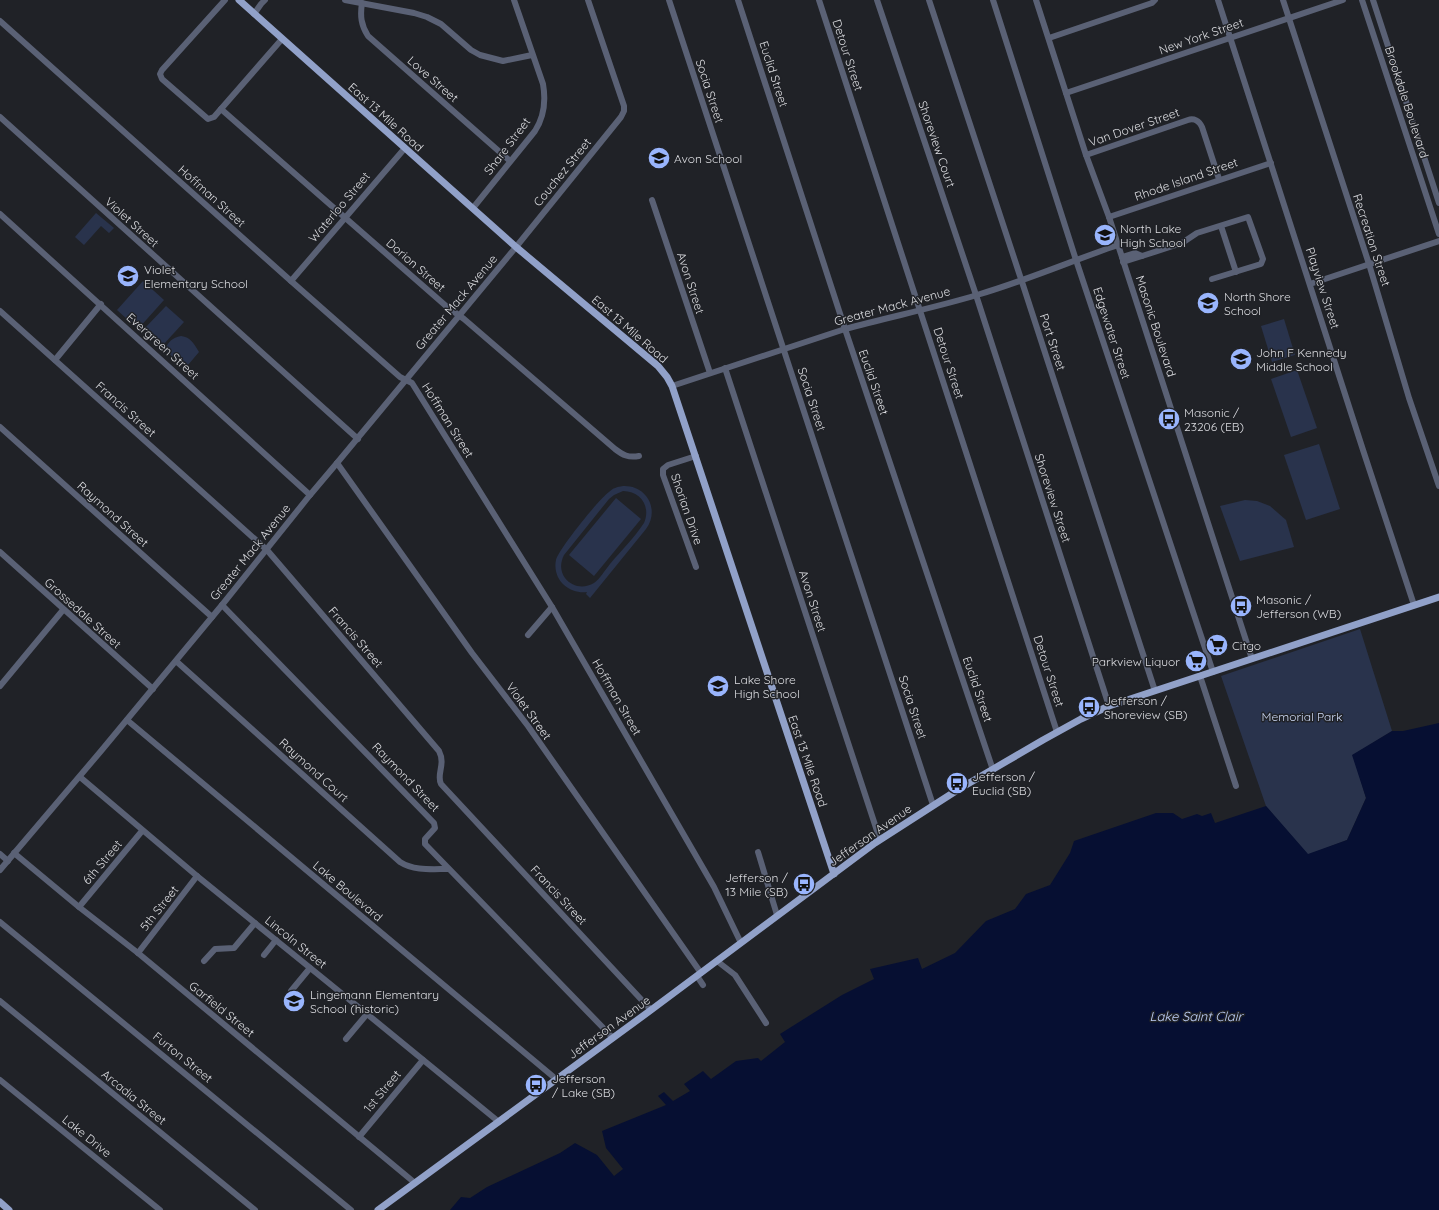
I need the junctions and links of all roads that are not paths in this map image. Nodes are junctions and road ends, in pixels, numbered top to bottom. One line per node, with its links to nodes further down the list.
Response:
1 (225, 0): 29 (street)
2 (239, 0): 21 (main road, East 13 Mile Road)
3 (265, 0): 21 (street)
4 (345, 0): 20 (street)
5 (514, 0): 27 (street, Share Street)
6 (588, 0): 46 (street, Couchez Street)
7 (669, 0): 61 (street, Socia Street)
8 (738, 0): 60 (street, Euclid Street)
9 (819, 0): 58 (street, Detour Street)
10 (877, 0): 55 (street, Shoreview Court)
11 (929, 0): 53 (street, Port Street)
12 (993, 0): 47 (street, Edgewater Street)
13 (1036, 0): 24 (street, Masonic Boulevard)
14 (1155, 0): 24 (street)
15 (1218, 0): 25 (street, Playview Street)
16 (1282, 0): 22 (street, Recreation Street)
17 (1343, 0): 22 (street, New York Street)
18 (1362, 0): 43 (street, Brookdale Boulevard)
19 (1373, 0): 37 (street, Brookdale Boulevard)
20 (362, 3): 27 (street); 33 (street, Love Street)
21 (254, 14): 26 (main road, East 13 Mile Road)
22 (1288, 18): 25 (street, New York Street); 49 (street, Recreation Street)
23 (0, 21): 52 (street, Hoffman Street)
24 (1049, 38): 28 (street, Masonic Boulevard)
25 (1230, 38): 28 (street, New York Street); 34 (street, Playview Street)
26 (282, 39): 29 (street); 31 (main road, East 13 Mile Road)
27 (532, 55): 33 (street, Share Street)
28 (1066, 93): 32 (street, Masonic Boulevard)
29 (221, 109): 41 (street, Dorion Street)
30 (0, 117): 68 (street, Violet Street)
31 (405, 148): 38 (main road, East 13 Mile Road); 41 (street, Waterloo Street)
32 (1086, 155): 35 (street, Van Dover Street); 40 (street, Masonic Boulevard)
33 (510, 161): 38 (street, Share Street)
34 (1271, 163): 35 (street, Rhode Island Street); 54 (street, Playview Street)
35 (1219, 179): 40 (street, Rhode Island Street)
36 (652, 200): 64 (street, Avon Street)
37 (1439, 203)
38 (472, 208): 46 (main road, East 13 Mile Road)
39 (0, 214): 56 (street, Evergreen Street)
40 (1109, 217): 45 (street, Masonic Boulevard)
41 (344, 218): 52 (street, Waterloo Street); 59 (street, Dorion Street)
42 (1221, 226): 48 (street); 50 (street); 50 (street)
43 (1439, 234)
44 (1439, 241): 49 (street)
45 (1118, 245): 47 (street, Greater Mack Avenue); 48 (street, Masonic Boulevard)
46 (516, 247): 59 (street, Greater Mack Avenue); 66 (main road, East 13 Mile Road)
47 (1076, 260): 53 (street, Greater Mack Avenue); 86 (street, Edgewater Street)
48 (1123, 260): 84 (street, Masonic Boulevard)
49 (1369, 264): 54 (street); 72 (street, Recreation Street)
50 (1236, 272): 51 (street)
51 (1212, 279)
52 (291, 281): 65 (street, Hoffman Street)
53 (1022, 281): 55 (street, Greater Mack Avenue); 90 (street, Port Street)
54 (1310, 284): 79 (street, Playview Street)
55 (976, 295): 58 (street, Greater Mack Avenue); 91 (street, Shoreview Street)
56 (101, 304): 62 (street); 73 (street, Evergreen Street)
57 (0, 311): 62 (street, Francis Street)
58 (920, 311): 60 (street, Greater Mack Avenue); 93 (street, Detour Street)
59 (459, 316): 65 (street, Greater Mack Avenue); 69 (street, Dorion Street)
60 (845, 329): 61 (street, Greater Mack Avenue); 94 (street, Euclid Street)
61 (784, 349): 63 (street, Greater Mack Avenue); 97 (street, Socia Street)
62 (55, 360): 74 (street, Francis Street)
63 (725, 368): 64 (street, Greater Mack Avenue); 99 (street, Avon Street)
64 (710, 373): 66 (street, Greater Mack Avenue)
65 (406, 380): 68 (street, Greater Mack Avenue); 80 (street, Hoffman Street)
66 (672, 386): 70 (main road, East 13 Mile Road)
67 (0, 426): 82 (street, Raymond Street)
68 (358, 439): 71 (street, Greater Mack Avenue)
69 (639, 456)
70 (696, 456): 76 (street, Shorian Drive); 106 (main road, East 13 Mile Road)
71 (337, 463): 73 (street, Greater Mack Avenue); 119 (street, Violet Street)
72 (1439, 486)
73 (310, 495): 74 (street, Greater Mack Avenue)
74 (267, 550): 78 (street, Greater Mack Avenue); 123 (street, Francis Street)
75 (0, 552): 81 (street, Grossedale Street)
76 (696, 567)
77 (1439, 597): 79 (main road, Jefferson Avenue)
78 (222, 605): 82 (street, Greater Mack Avenue); 104 (street, Raymond Street)
79 (1414, 605): 84 (main road, Jefferson Avenue)
80 (552, 607): 83 (street); 113 (street, Hoffman Street)
81 (63, 610): 88 (street); 89 (street, Grossedale Street)
82 (212, 617): 85 (street, Greater Mack Avenue)
83 (528, 635)
84 (1252, 659): 86 (main road, Jefferson Avenue)
85 (176, 661): 89 (street, Greater Mack Avenue); 104 (street, Raymond Court)
86 (1213, 672): 87 (main road, Jefferson Avenue)
87 (1200, 676): 90 (main road, Jefferson Avenue); 96 (street)
88 (0, 686)
89 (153, 689): 92 (street, Greater Mack Avenue)
90 (1155, 691): 91 (main road, Jefferson Avenue)
91 (1109, 706): 93 (main road, Jefferson Avenue)
92 (127, 720): 95 (street, Greater Mack Avenue); 129 (street, Lake Boulevard)
93 (1057, 732): 94 (main road, Jefferson Avenue)
94 (993, 770): 97 (main road, Jefferson Avenue)
95 (80, 777): 98 (street, Lincoln Street); 101 (street, Greater Mack Avenue)
96 (1236, 786)
97 (934, 805): 99 (main road, Jefferson Avenue)
98 (142, 831): 107 (street, Lincoln Street); 108 (street, 6th Street)
99 (880, 840): 106 (main road, Jefferson Avenue)
100 (758, 852): 109 (street)
101 (14, 853): 103 (street, Greater Mack Avenue); 108 (street, Garfield Street)
102 (0, 854): 103 (street)
103 (8, 861): 105 (street, Greater Mack Avenue)
104 (448, 869): 127 (street, Raymond Street)
105 (0, 870)
106 (834, 874): 109 (main road, Jefferson Avenue)
107 (197, 876): 111 (street, Lincoln Street); 114 (street, 5th Street)
108 (78, 907): 114 (street, Garfield Street)
109 (778, 916): 113 (main road, Jefferson Avenue)
110 (0, 922): 138 (street, Furton Street)
111 (255, 923): 112 (street, Lincoln Street); 116 (street)
112 (276, 940): 115 (street); 118 (street, Lincoln Street)
113 (741, 943): 117 (main road, Jefferson Avenue)
114 (138, 953): 132 (street, Garfield Street)
115 (264, 955)
116 (204, 961)
117 (717, 961): 119 (main road, Jefferson Avenue); 125 (street)
118 (310, 968): 121 (street); 124 (street, Lincoln Street)
119 (699, 974): 120 (street, Violet Street); 123 (main road, Jefferson Avenue)
120 (703, 985)
121 (291, 991)
122 (0, 1001): 137 (street, Arcadia Street)
123 (651, 1010): 127 (main road, Jefferson Avenue)
124 (367, 1014): 126 (street); 128 (street, Lincoln Street)
125 (766, 1023)
126 (346, 1038)
127 (613, 1038): 129 (main road, Jefferson Avenue)
128 (423, 1060): 131 (street, Lincoln Street); 132 (street, 1st Street)
129 (556, 1079): 131 (main road, Jefferson Avenue)
130 (0, 1080): 136 (street, Lake Drive)
131 (499, 1122): 133 (main road, Jefferson Avenue)
132 (359, 1137): 133 (street, Garfield Street)
133 (415, 1183): 139 (main road, Jefferson Avenue)
134 (0, 1202): 135 (main road)
135 (9, 1210)
136 (160, 1210)
137 (255, 1210)
138 (351, 1210)
139 (378, 1210)

